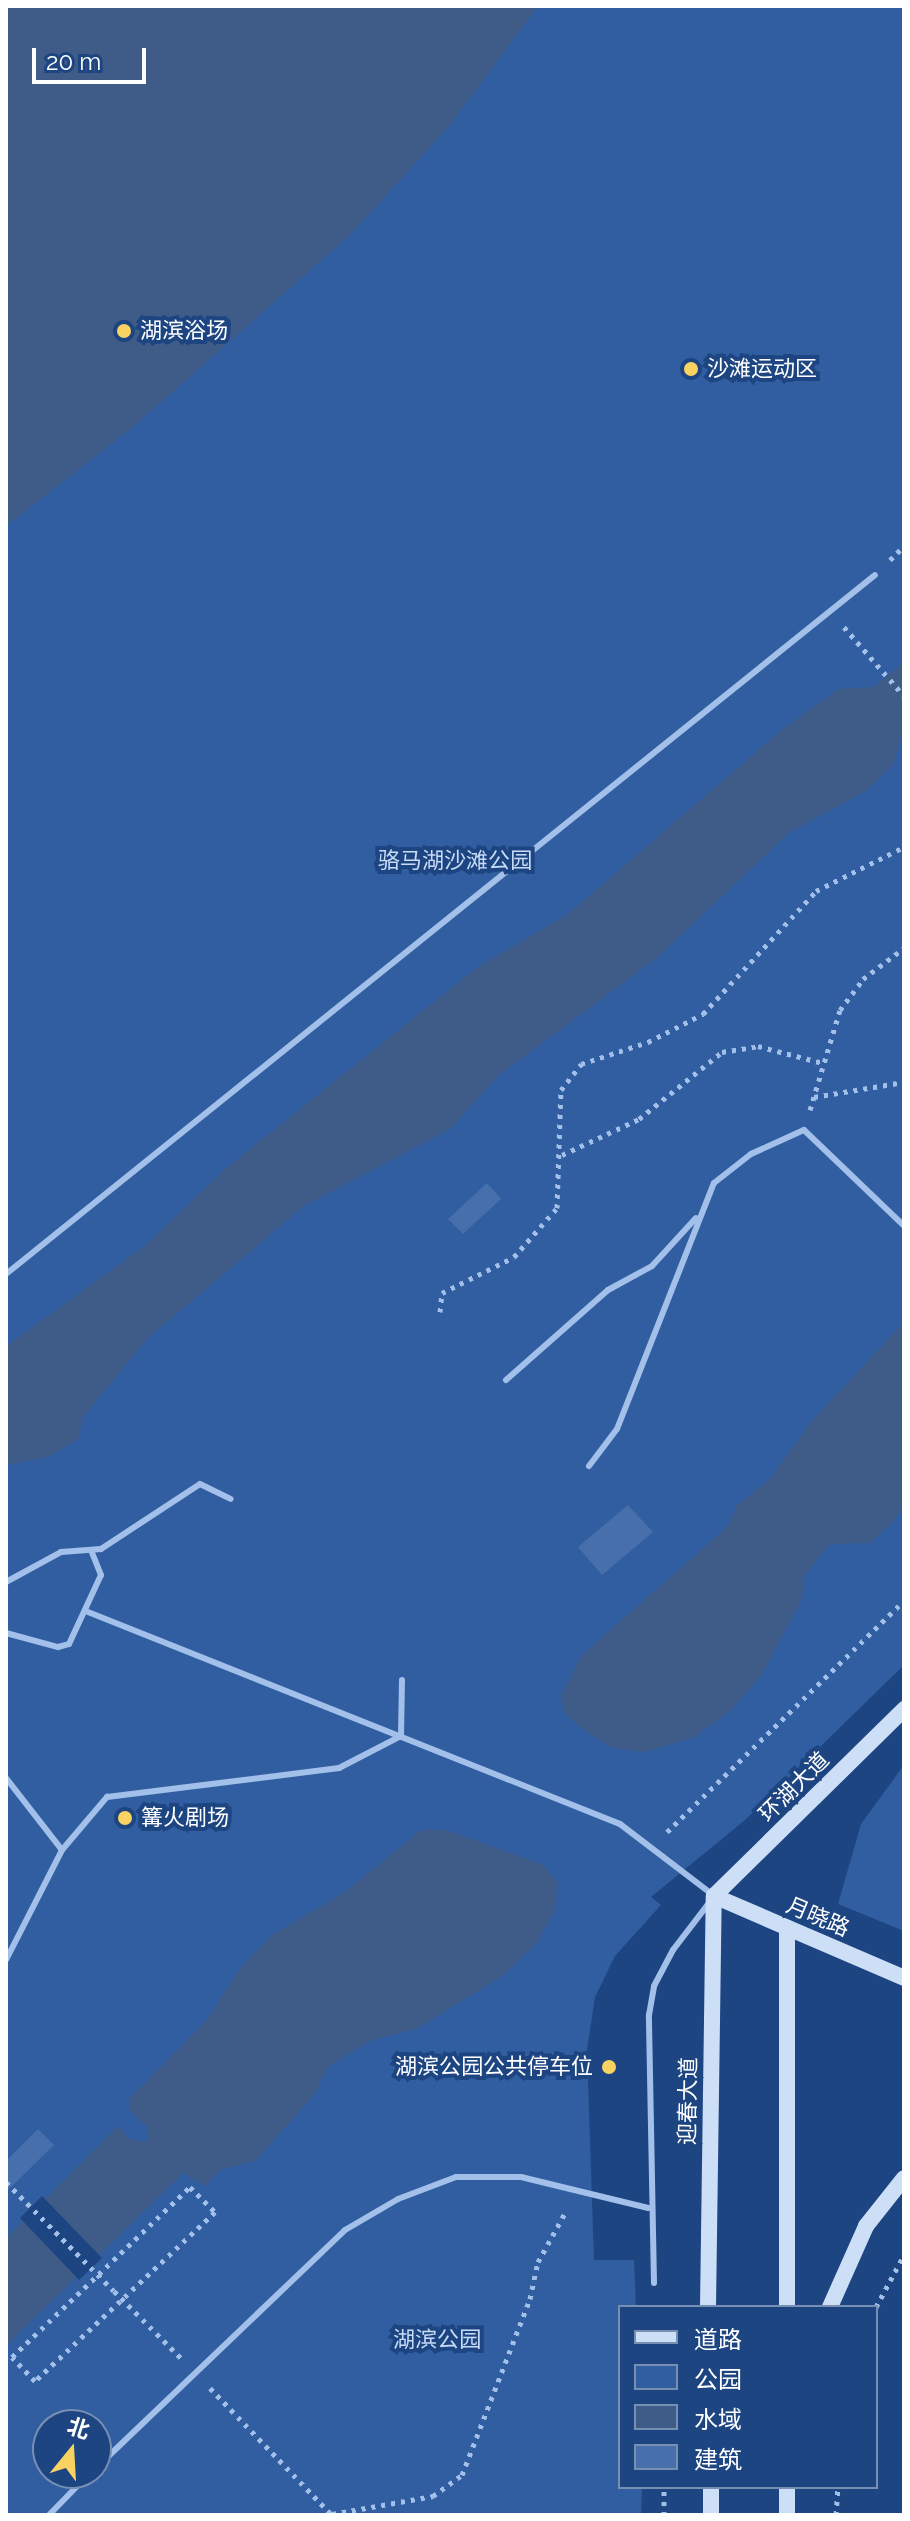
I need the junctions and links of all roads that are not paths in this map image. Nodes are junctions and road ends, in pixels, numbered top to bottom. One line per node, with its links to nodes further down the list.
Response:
1 (875, 575): 4 (lane)
2 (699, 1215): 3 (lane); 5 (lane); 6 (lane)
3 (904, 1226)
4 (6, 1274)
5 (506, 1380)
6 (589, 1466)
7 (231, 1499): 8 (lane)
8 (92, 1553): 9 (lane); 10 (lane)
9 (6, 1582)
10 (88, 1612): 11 (lane); 14 (lane)
11 (6, 1633)
12 (402, 1680): 14 (lane)
13 (904, 1709): 17 (main road, 环湖大道)
14 (401, 1736): 16 (lane); 17 (lane)
15 (6, 1778): 16 (lane)
16 (62, 1850): 19 (lane)
17 (714, 1896): 18 (main road, 月晓路); 22 (lane); 24 (main road, 迎春大道)
18 (787, 1928): 20 (main road, 月晓路); 25 (main road)
19 (6, 1960)
20 (904, 1978)
21 (904, 2178): 26 (main road)
22 (648, 2208): 23 (lane); 27 (lane)
23 (654, 2283)
24 (708, 2305)
25 (787, 2305)
26 (831, 2305)
27 (112, 2454)
28 (74, 2489): 31 (lane)
29 (711, 2489): 32 (main road)
30 (787, 2489): 33 (main road)
31 (49, 2515)
32 (711, 2515)
33 (787, 2515)

